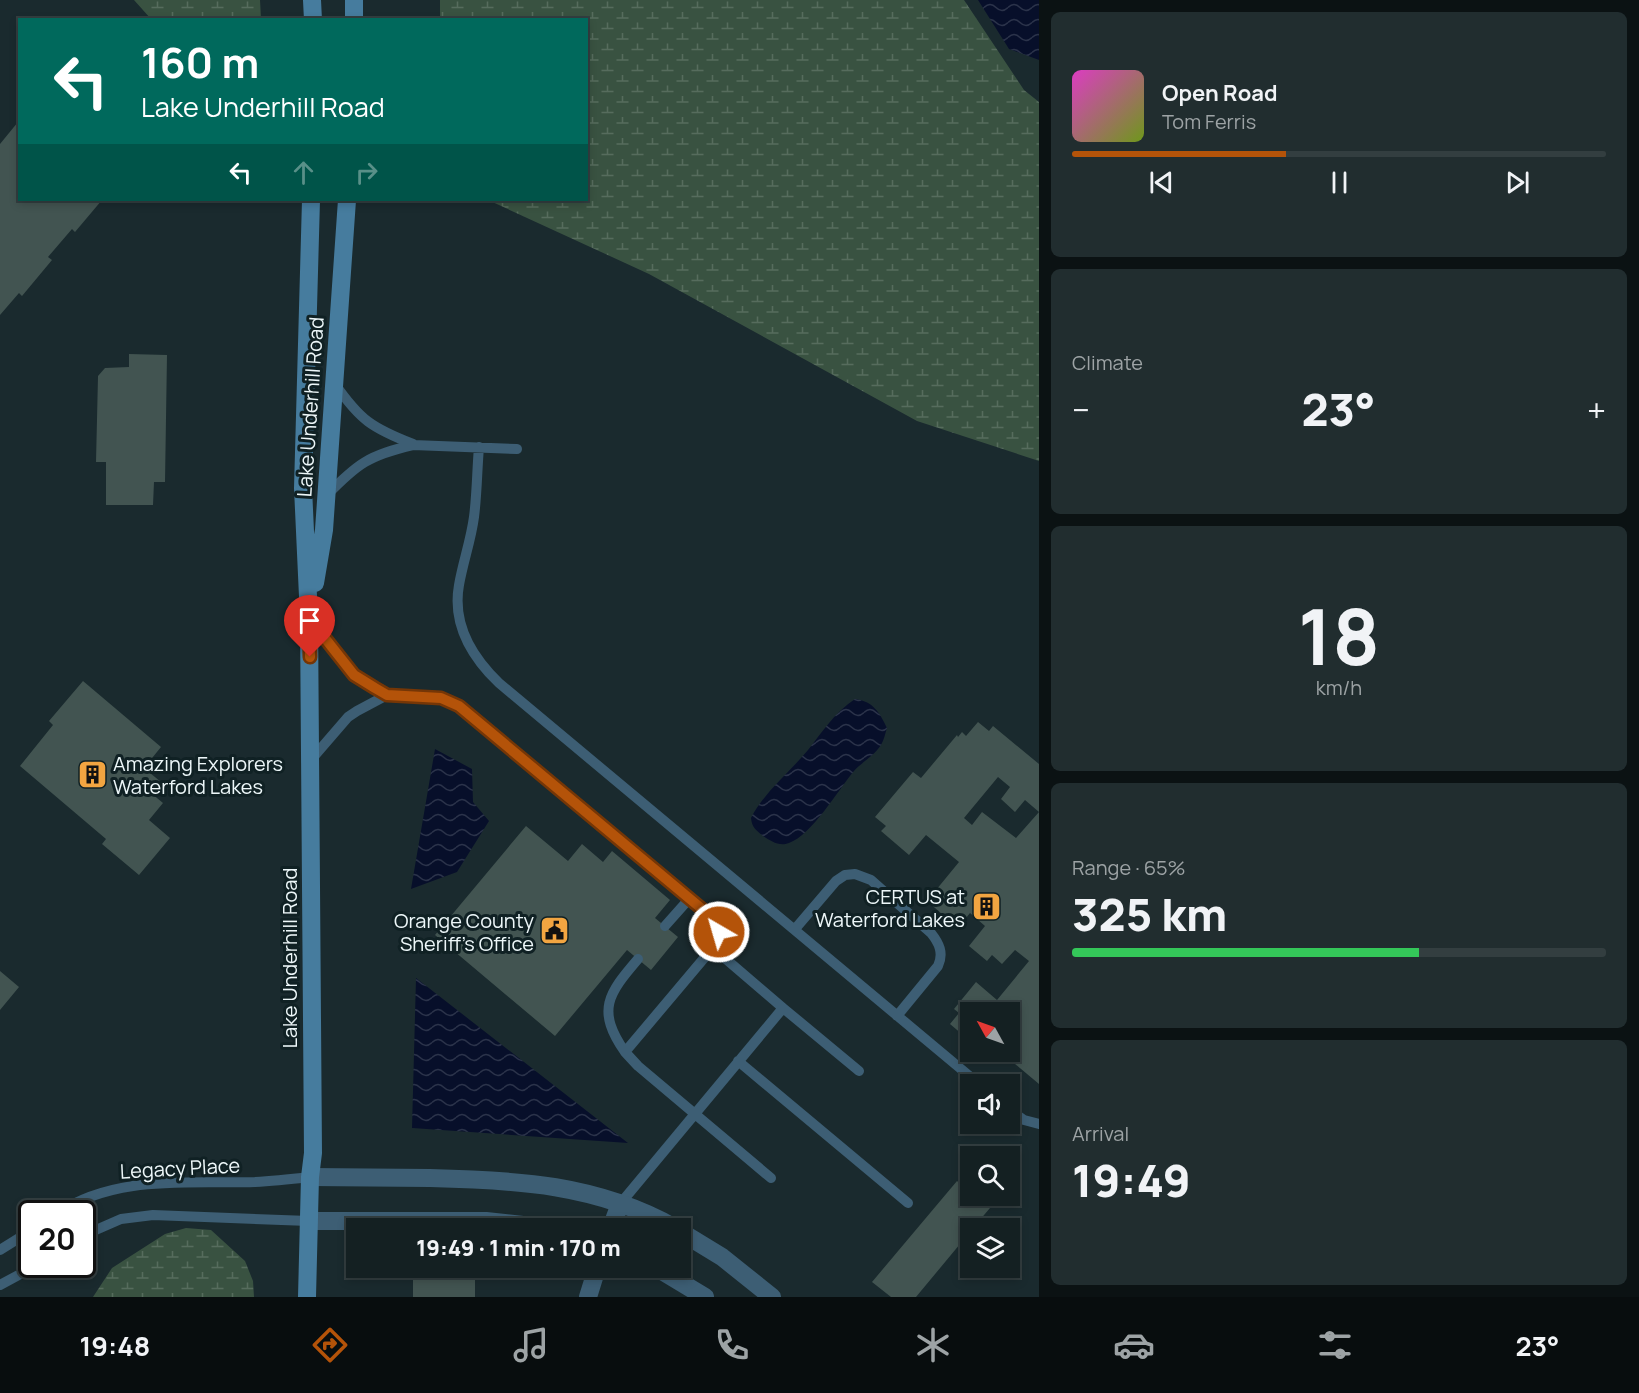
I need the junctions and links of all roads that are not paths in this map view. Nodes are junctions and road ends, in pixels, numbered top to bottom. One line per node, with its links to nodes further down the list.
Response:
1 (312, 0): 3 (street)
2 (354, 0): 4 (street)
3 (313, 18)
4 (354, 18)
5 (311, 201): 12 (street, Lake Underhill Road)
6 (347, 201): 7 (street, Lake Underhill Road)
7 (334, 383): 8 (lane); 11 (street, Lake Underhill Road)
8 (413, 445): 9 (lane); 11 (lane)
9 (479, 447): 10 (lane); 17 (lane)
10 (517, 449)
11 (326, 496): 12 (street, Lake Underhill Road)
12 (309, 618): 13 (lane); 14 (street, Lake Underhill Road)
13 (387, 695): 14 (lane); 15 (lane)
14 (310, 762): 29 (street, Lake Underhill Road)
15 (689, 898): 16 (lane); 18 (lane)
16 (665, 926)
17 (795, 929): 21 (lane); 21 (lane)
18 (713, 948): 20 (lane); 22 (lane)
19 (638, 959): 22 (lane)
20 (783, 1008): 23 (lane); 24 (lane)
21 (897, 1016): 25 (lane)
22 (625, 1052): 26 (lane)
23 (738, 1061): 26 (lane); 32 (lane)
24 (860, 1071)
25 (967, 1074)
26 (694, 1113): 30 (lane); 33 (lane)
27 (1020, 1117): 28 (lane)
28 (1039, 1124)
29 (310, 1177): 31 (lane, Legacy Place); 33 (street); 36 (street, Lake Underhill Road)
30 (771, 1178)
31 (83, 1200)
32 (908, 1203)
33 (620, 1204): 34 (street); 35 (street)
34 (615, 1218)
35 (652, 1218)
36 (309, 1221): 37 (street); 38 (lane); 46 (street, Lake Underhill Road)
37 (346, 1221)
38 (96, 1230)
39 (691, 1238): 49 (street)
40 (18, 1239): 41 (lane)
41 (0, 1250)
42 (18, 1275): 45 (lane)
43 (594, 1278): 47 (street)
44 (674, 1278): 48 (street)
45 (0, 1285)
46 (307, 1297)
47 (588, 1297)
48 (705, 1297)
49 (772, 1297)

